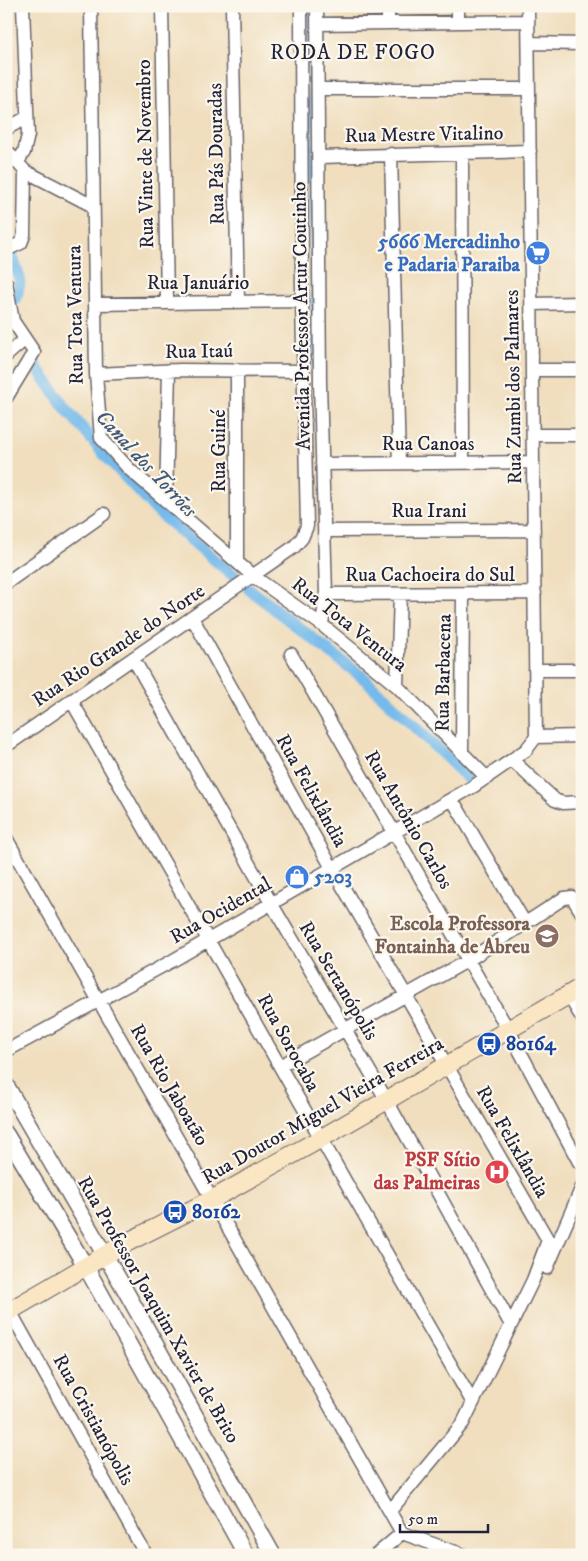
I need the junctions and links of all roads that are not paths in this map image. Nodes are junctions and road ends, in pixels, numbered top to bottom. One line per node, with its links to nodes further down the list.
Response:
1 (23, 6): 18 (street)
2 (91, 6): 26 (street, Rua Tota Ventura)
3 (162, 6): 30 (street, Rua Vinte de Novembro)
4 (232, 6): 31 (street, Rua Pás Douradas)
5 (301, 6): 29 (street, Avenida Professor Artur Coutinho)
6 (317, 6): 13 (street, Avenida Professor Artur Coutinho)
7 (388, 6): 12 (street)
8 (458, 6): 10 (street)
9 (528, 6): 11 (street, Rua Zumbi dos Palmares)
10 (458, 21): 11 (street); 12 (street)
11 (528, 21): 14 (street, Rua Zumbi dos Palmares)
12 (388, 23): 13 (street)
13 (318, 24): 16 (street, Avenida Professor Artur Coutinho)
14 (529, 43): 15 (street); 17 (street, Rua Zumbi dos Palmares)
15 (582, 44)
16 (318, 89): 17 (street); 24 (street, Avenida Professor Artur Coutinho)
17 (529, 89): 21 (street, Rua Zumbi dos Palmares)
18 (26, 118): 19 (street); 25 (street)
19 (6, 129)
20 (6, 150): 25 (street)
21 (530, 151): 22 (street, Rua Mestre Vitalino); 34 (street, Rua Zumbi dos Palmares)
22 (462, 153): 23 (street, Rua Mestre Vitalino); 48 (street)
23 (391, 154): 24 (street, Rua Mestre Vitalino); 47 (street)
24 (320, 157): 49 (street, Avenida Professor Artur Coutinho)
25 (21, 167): 26 (street); 27 (street)
26 (93, 206): 33 (street, Rua Tota Ventura)
27 (7, 249)
28 (6, 284): 35 (street)
29 (302, 301): 31 (street, Rua Januário); 41 (street, Avenida Professor Artur Coutinho)
30 (167, 302): 31 (street, Rua Januário); 33 (street, Rua Januário)
31 (238, 302)
32 (582, 303): 34 (street)
33 (96, 304): 42 (street, Rua Tota Ventura)
34 (532, 304): 39 (street, Rua Zumbi dos Palmares)
35 (24, 340): 36 (street); 43 (street)
36 (6, 356)
37 (169, 370): 38 (street, Rua Itaú); 42 (street, Rua Itaú); 50 (street)
38 (237, 370): 41 (street, Rua Itaú); 54 (street, Rua Guiné)
39 (532, 370): 40 (street); 44 (street, Rua Zumbi dos Palmares)
40 (582, 370)
41 (303, 371): 55 (street, Avenida Professor Artur Coutinho)
42 (96, 374): 50 (street, Rua Tota Ventura)
43 (6, 398)
44 (533, 435): 45 (street); 46 (street, Rua Zumbi dos Palmares)
45 (582, 435)
46 (533, 462): 48 (street, Rua Canoas); 52 (street, Rua Zumbi dos Palmares)
47 (399, 463): 48 (street, Rua Canoas); 49 (street, Rua Canoas)
48 (463, 463)
49 (322, 464): 53 (street, Avenida Professor Artur Coutinho)
50 (166, 501): 54 (street, Rua Tota Ventura)
51 (104, 514): 56 (street)
52 (534, 530): 53 (street, Rua Irani); 57 (street, Rua Zumbi dos Palmares)
53 (325, 532): 58 (street, Avenida Professor Artur Coutinho)
54 (237, 562): 55 (street, Rua Tota Ventura)
55 (253, 576): 61 (street, Rua Rio Grande do Norte); 62 (street, Rua Tota Ventura)
56 (6, 583)
57 (535, 593): 60 (street, Rua Cachoeira do Sul); 65 (street, Rua Zumbi dos Palmares)
58 (326, 594): 59 (street, Rua Cachoeira do Sul); 62 (street, Avenida Professor Artur Coutinho)
59 (400, 594): 60 (street, Rua Cachoeira do Sul); 67 (street)
60 (463, 594): 72 (street, Rua Barbacena)
61 (193, 619): 64 (street, Rua Rio Grande do Norte); 79 (street, Rua Felixlândia)
62 (322, 625): 67 (street, Rua Tota Ventura)
63 (291, 654): 77 (street, Rua Antônio Carlos)
64 (133, 658): 68 (street, Rua Rio Grande do Norte); 80 (street, Rua Sertanópolis)
65 (536, 670): 66 (street); 70 (street, Rua Zumbi dos Palmares)
66 (582, 670)
67 (397, 686): 72 (street, Rua Tota Ventura)
68 (71, 700): 71 (street, Rua Rio Grande do Norte); 83 (street, Rua Sorocaba)
69 (582, 736): 70 (street)
70 (536, 737): 73 (street, Rua Ocidental)
71 (6, 746)
72 (462, 753): 74 (street, Rua Tota Ventura)
73 (512, 760): 74 (street, Rua Ocidental); 76 (street)
74 (486, 778): 75 (street, Rua Ocidental)
75 (452, 799): 77 (street, Rua Ocidental); 82 (street)
76 (582, 802)
77 (393, 834): 79 (street, Rua Ocidental); 84 (street, Rua Antônio Carlos)
78 (6, 838): 87 (street, Rua Rio Jaboatão)
79 (332, 868): 80 (street, Rua Ocidental); 86 (street, Rua Felixlândia)
80 (271, 903): 83 (street, Rua Ocidental); 89 (street, Rua Sertanópolis)
81 (582, 913): 82 (street)
82 (526, 922): 84 (street)
83 (209, 940): 87 (street, Rua Ocidental); 93 (street, Rua Sorocaba)
84 (467, 961): 86 (street); 90 (street, Rua Antônio Carlos)
85 (575, 992): 88 (street); 90 (main road, Rua Doutor Miguel Vieira Ferreira)
86 (405, 995): 89 (street); 92 (street, Rua Felixlândia)
87 (98, 1000): 91 (street, Rua Ocidental); 100 (street, Rua Rio Jaboatão)
88 (582, 1018)
89 (346, 1030): 93 (street); 95 (street, Rua Sertanópolis)
90 (509, 1031): 92 (main road, Rua Doutor Miguel Vieira Ferreira); 98 (street, Rua Antônio Carlos)
91 (6, 1051)
92 (446, 1065): 95 (main road, Rua Doutor Miguel Vieira Ferreira); 105 (street, Rua Felixlândia)
93 (280, 1066): 97 (street, Rua Sorocaba)
94 (6, 1085): 101 (street, Rua Professor Joaquim Xavier de Brito)
95 (386, 1099): 97 (main road, Rua Doutor Miguel Vieira Ferreira); 105 (street, Rua Sertanópolis)
96 (6, 1134): 102 (street, Rua Professor Joaquim Xavier de Brito)
97 (320, 1139): 100 (main road, Rua Doutor Miguel Vieira Ferreira); 106 (street, Rua Sorocaba)
98 (579, 1162)
99 (582, 1187): 103 (street)
100 (212, 1199): 101 (main road, Rua Doutor Miguel Vieira Ferreira); 107 (street, Rua Rio Jaboatão)
101 (105, 1255): 102 (main road, Rua Doutor Miguel Vieira Ferreira); 111 (street, Rua Professor Joaquim Xavier de Brito)
102 (86, 1267): 104 (main road, Rua Doutor Miguel Vieira Ferreira); 110 (street, Rua Professor Joaquim Xavier de Brito)
103 (541, 1282)
104 (8, 1310): 109 (street, Rua Cristianópolis)
105 (510, 1323): 106 (street)
106 (474, 1403): 107 (street)
107 (390, 1511): 108 (street, Rua Rio Jaboatão)
108 (402, 1534): 112 (street); 113 (street)
109 (146, 1555)
110 (246, 1555)
111 (273, 1555)
112 (376, 1555)
113 (464, 1555)

